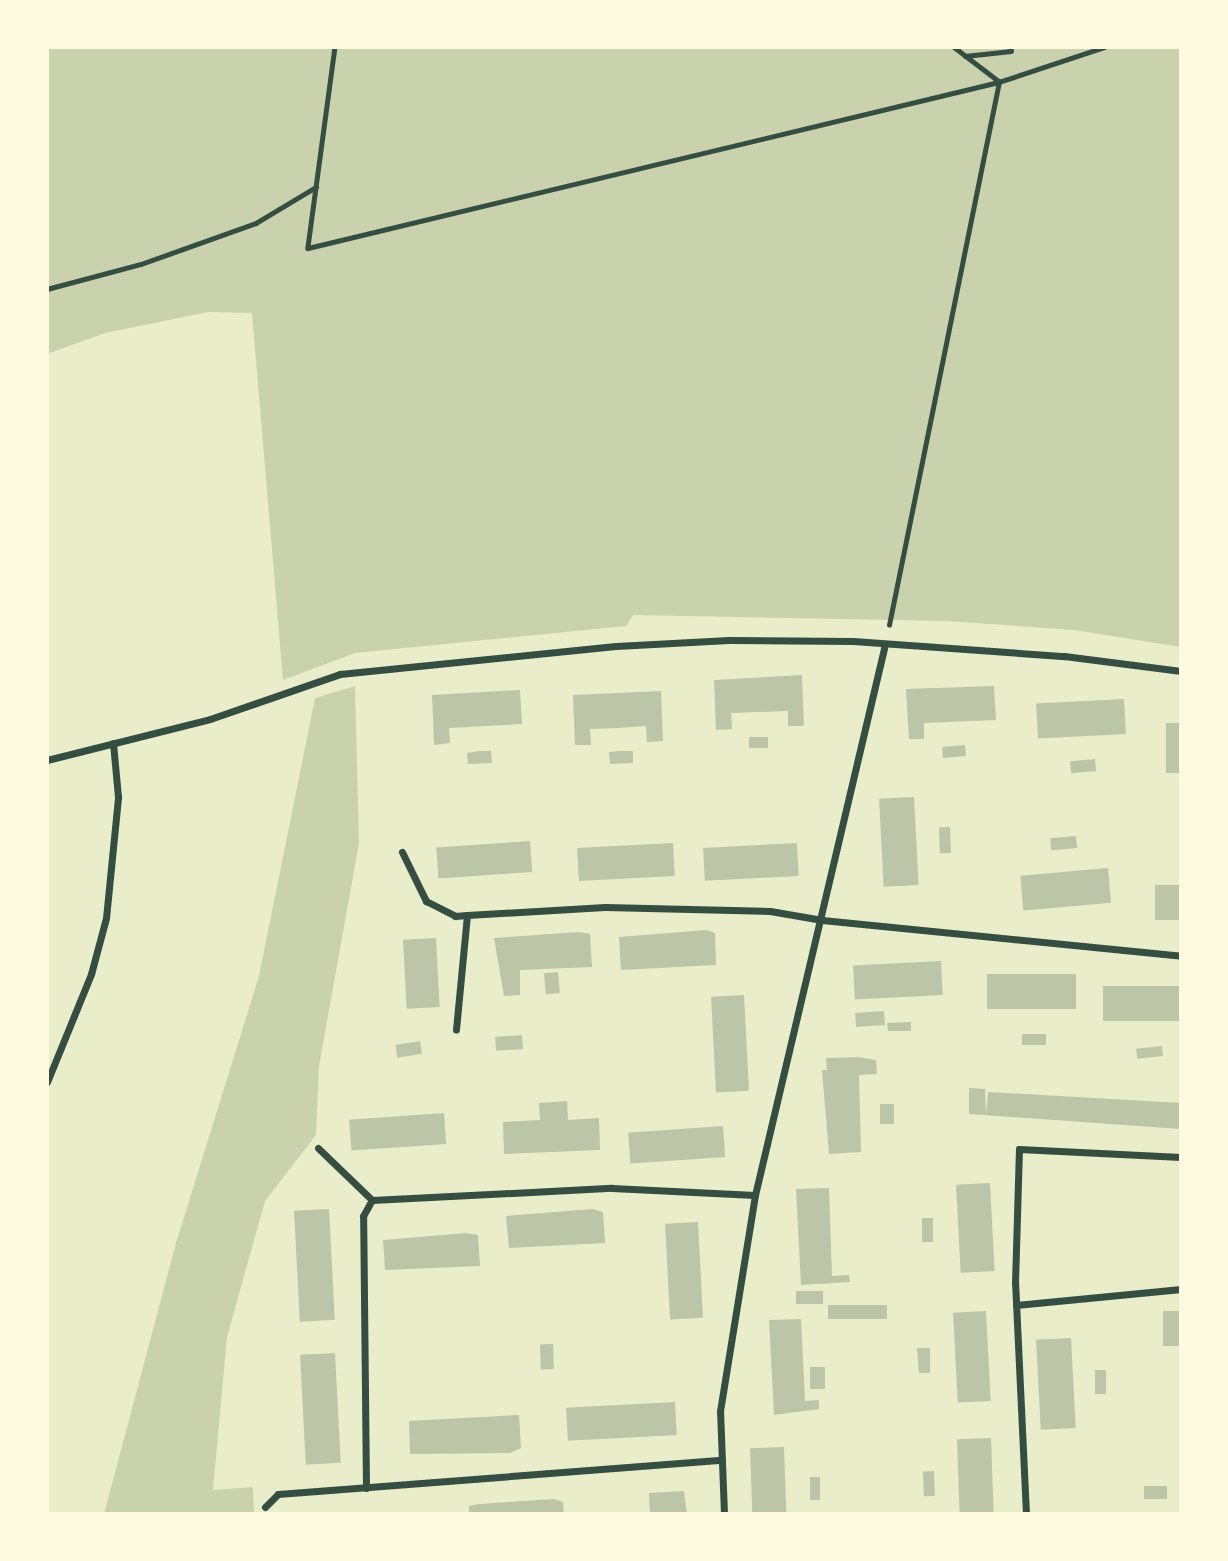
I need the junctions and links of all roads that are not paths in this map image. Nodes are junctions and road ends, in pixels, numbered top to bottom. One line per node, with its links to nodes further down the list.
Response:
1 (885, 644): 2 (street); 3 (street); 7 (street)
2 (1181, 671)
3 (113, 743): 4 (street); 11 (street)
4 (47, 760)
5 (402, 852): 6 (street)
6 (467, 915): 7 (street); 9 (street)
7 (822, 920): 8 (street); 15 (street)
8 (1181, 956)
9 (456, 1029)
10 (47, 1051): 11 (street)
11 (57, 1051): 12 (street)
12 (47, 1082)
13 (318, 1148): 16 (street)
14 (1181, 1157): 18 (street)
15 (755, 1195): 16 (street); 19 (street)
16 (372, 1200): 20 (street)
17 (1181, 1289): 18 (street)
18 (1016, 1305): 23 (street)
19 (722, 1460): 20 (street); 22 (street)
20 (366, 1488): 21 (street)
21 (265, 1507)
22 (724, 1514)
23 (1027, 1514)

